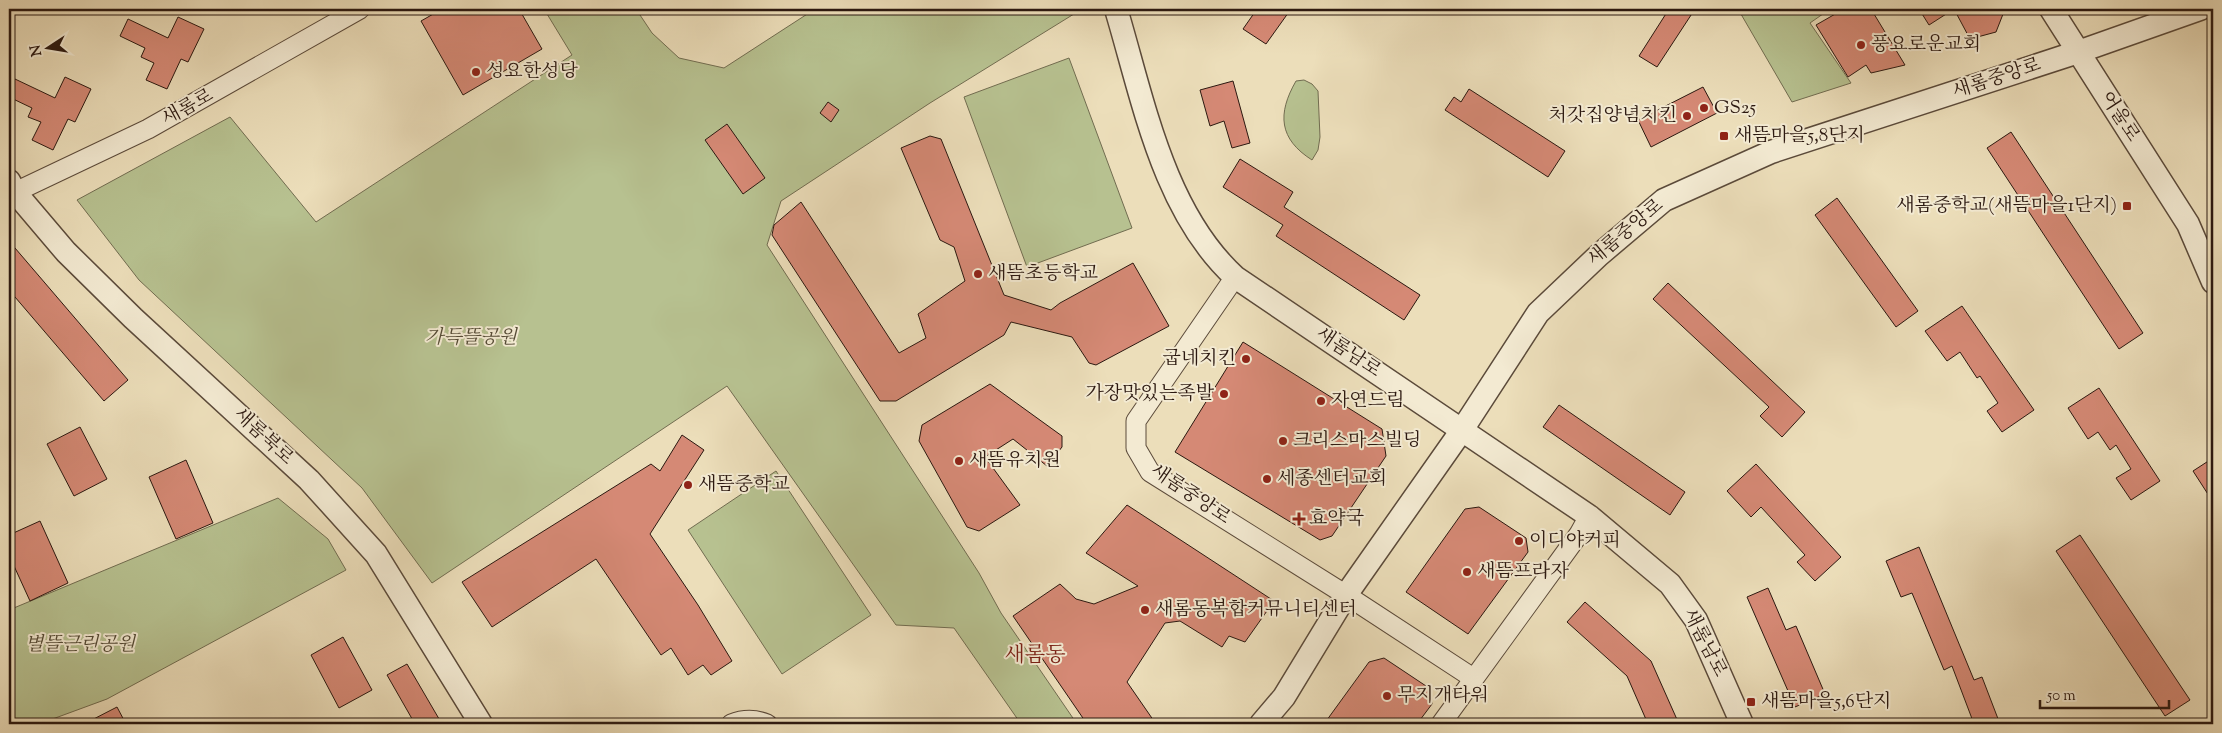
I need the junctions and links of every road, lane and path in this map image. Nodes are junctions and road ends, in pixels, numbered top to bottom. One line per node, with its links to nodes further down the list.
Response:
1 (360, 9): 6 (street, 새롬로)
2 (1116, 9): 9 (street, 새롬남로)
3 (2051, 9): 5 (street, 어울로)
4 (2200, 9): 5 (street, 새롬중앙로)
5 (2078, 52): 7 (street, 어울로); 11 (street, 새롬중앙로)
6 (11, 189): 15 (street, 새롬북로)
7 (2188, 224): 8 (street, 어울로); 10 (street, 어울로)
8 (2213, 249)
9 (1235, 277): 11 (street, 새롬남로); 13 (street, 새롬중앙로)
10 (2213, 282)
11 (1462, 430): 12 (street, 새롬남로); 13 (street, 새롬중앙로)
12 (1589, 516): 14 (street); 20 (street, 새롬남로)
13 (1346, 595): 14 (street); 18 (street, 새롬중앙로)
14 (1473, 678): 19 (street)
15 (480, 724)
16 (731, 724): 17 (street)
17 (767, 724)
18 (1261, 724)
19 (1441, 724)
20 (1742, 724)

